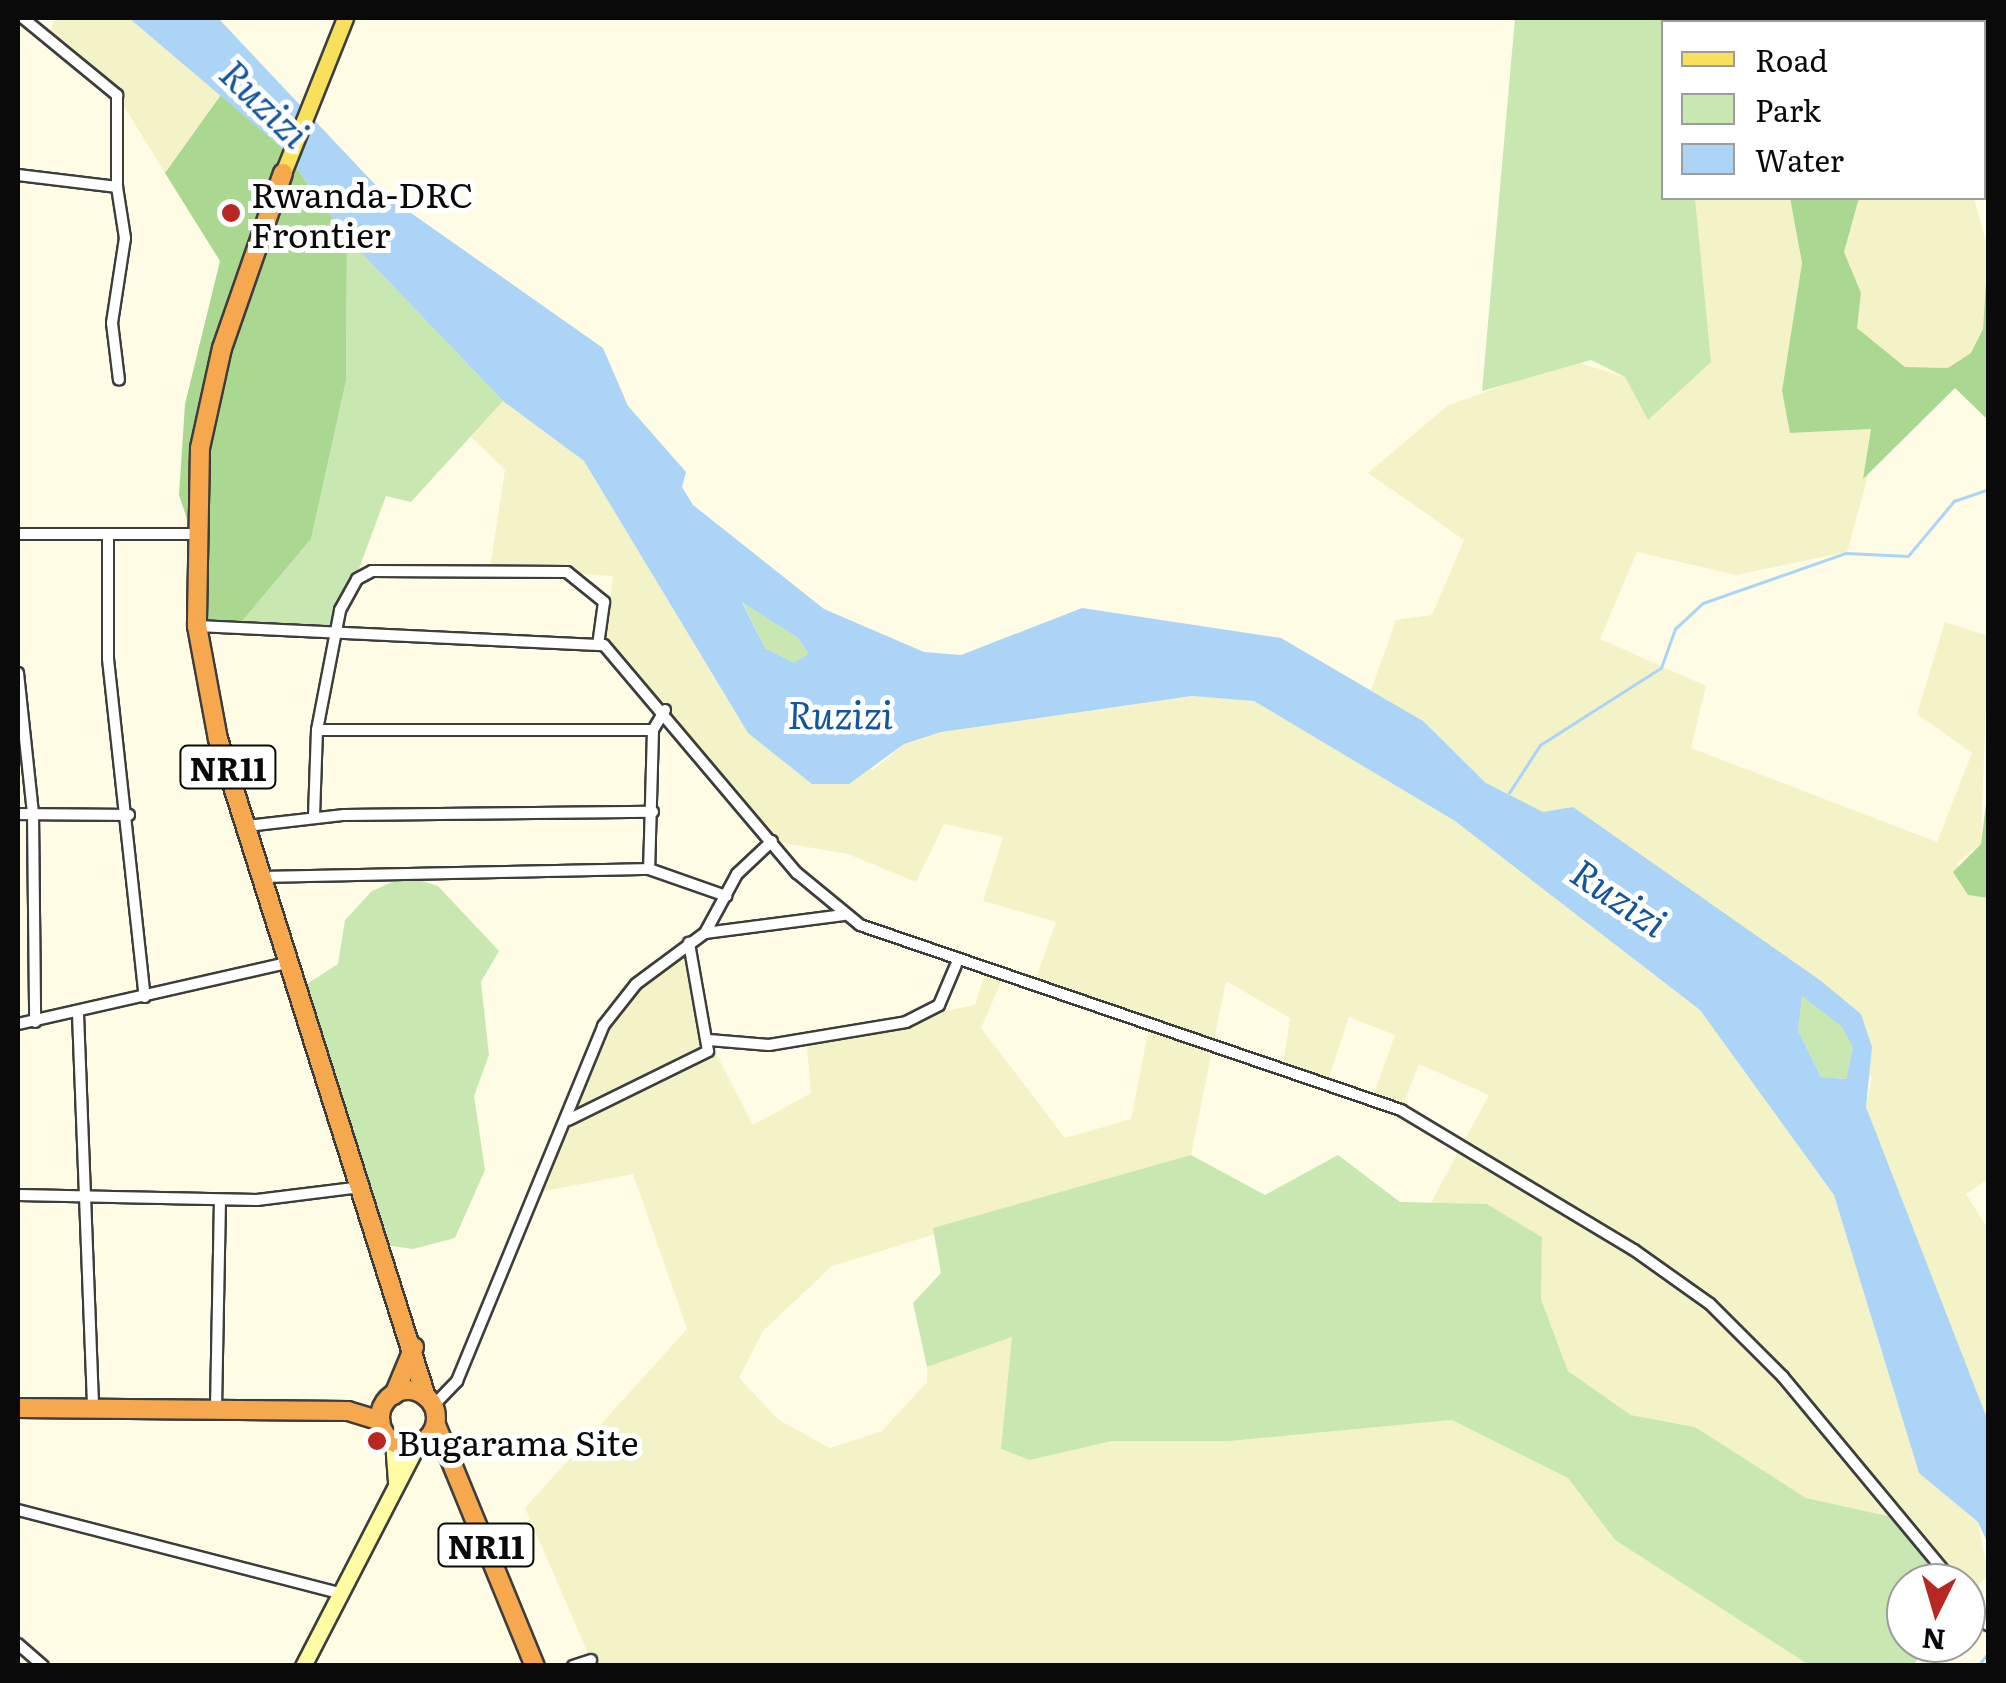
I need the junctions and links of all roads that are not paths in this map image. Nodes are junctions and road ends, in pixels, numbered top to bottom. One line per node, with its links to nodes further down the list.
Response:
1 (23, 18): 5 (street)
2 (346, 18): 3 (main road)
3 (283, 173): 8 (highway, NR11)
4 (18, 175): 5 (street)
5 (117, 186): 6 (street)
6 (119, 380)
7 (18, 534): 9 (street)
8 (192, 534): 9 (street); 10 (highway, NR11)
9 (108, 536): 20 (street)
10 (197, 626): 11 (street); 22 (highway, NR11)
11 (334, 636): 12 (street); 12 (street); 15 (street)
12 (598, 645): 14 (street)
13 (18, 673): 19 (street)
14 (665, 710): 16 (street); 23 (street)
15 (317, 730): 16 (street); 21 (street)
16 (653, 730): 17 (street)
17 (653, 812): 21 (street); 24 (street)
18 (18, 814): 19 (street)
19 (34, 814): 20 (street); 34 (street)
20 (129, 815): 32 (street)
21 (314, 816): 22 (street)
22 (248, 826): 25 (highway, NR11)
23 (772, 841): 26 (street); 27 (street)
24 (649, 870): 25 (street); 26 (street)
25 (266, 877): 30 (highway, NR11)
26 (726, 896): 28 (street)
27 (845, 915): 28 (street); 31 (street)
28 (705, 932): 29 (street)
29 (690, 944): 36 (street); 37 (street)
30 (290, 962): 32 (street); 38 (highway, NR11)
31 (956, 965): 36 (street); 54 (street)
32 (145, 996): 33 (street)
33 (78, 1014): 34 (street); 40 (street)
34 (35, 1022): 35 (street)
35 (18, 1024)
36 (709, 1040): 37 (street)
37 (568, 1120): 47 (street)
38 (354, 1188): 41 (street); 42 (highway, NR11)
39 (18, 1195): 40 (street)
40 (88, 1195): 41 (street); 44 (street)
41 (220, 1200): 46 (street)
42 (414, 1347): 43 (highway); 47 (highway, NR11)
43 (391, 1397): 47 (highway); 48 (highway); 49 (highway)
44 (93, 1407): 45 (highway); 46 (highway)
45 (18, 1408)
46 (216, 1408): 48 (highway)
47 (432, 1410): 51 (highway); 60 (highway, NR11)
48 (348, 1411): 49 (highway)
49 (381, 1421): 50 (highway)
50 (393, 1441): 51 (highway); 52 (main road)
51 (416, 1445): 52 (main road)
52 (396, 1482): 55 (main road)
53 (18, 1510): 55 (street)
54 (1937, 1563)
55 (339, 1593): 59 (main road)
56 (18, 1644): 58 (street)
57 (592, 1660): 61 (street)
58 (43, 1666)
59 (303, 1666)
60 (535, 1666)
61 (573, 1666)

